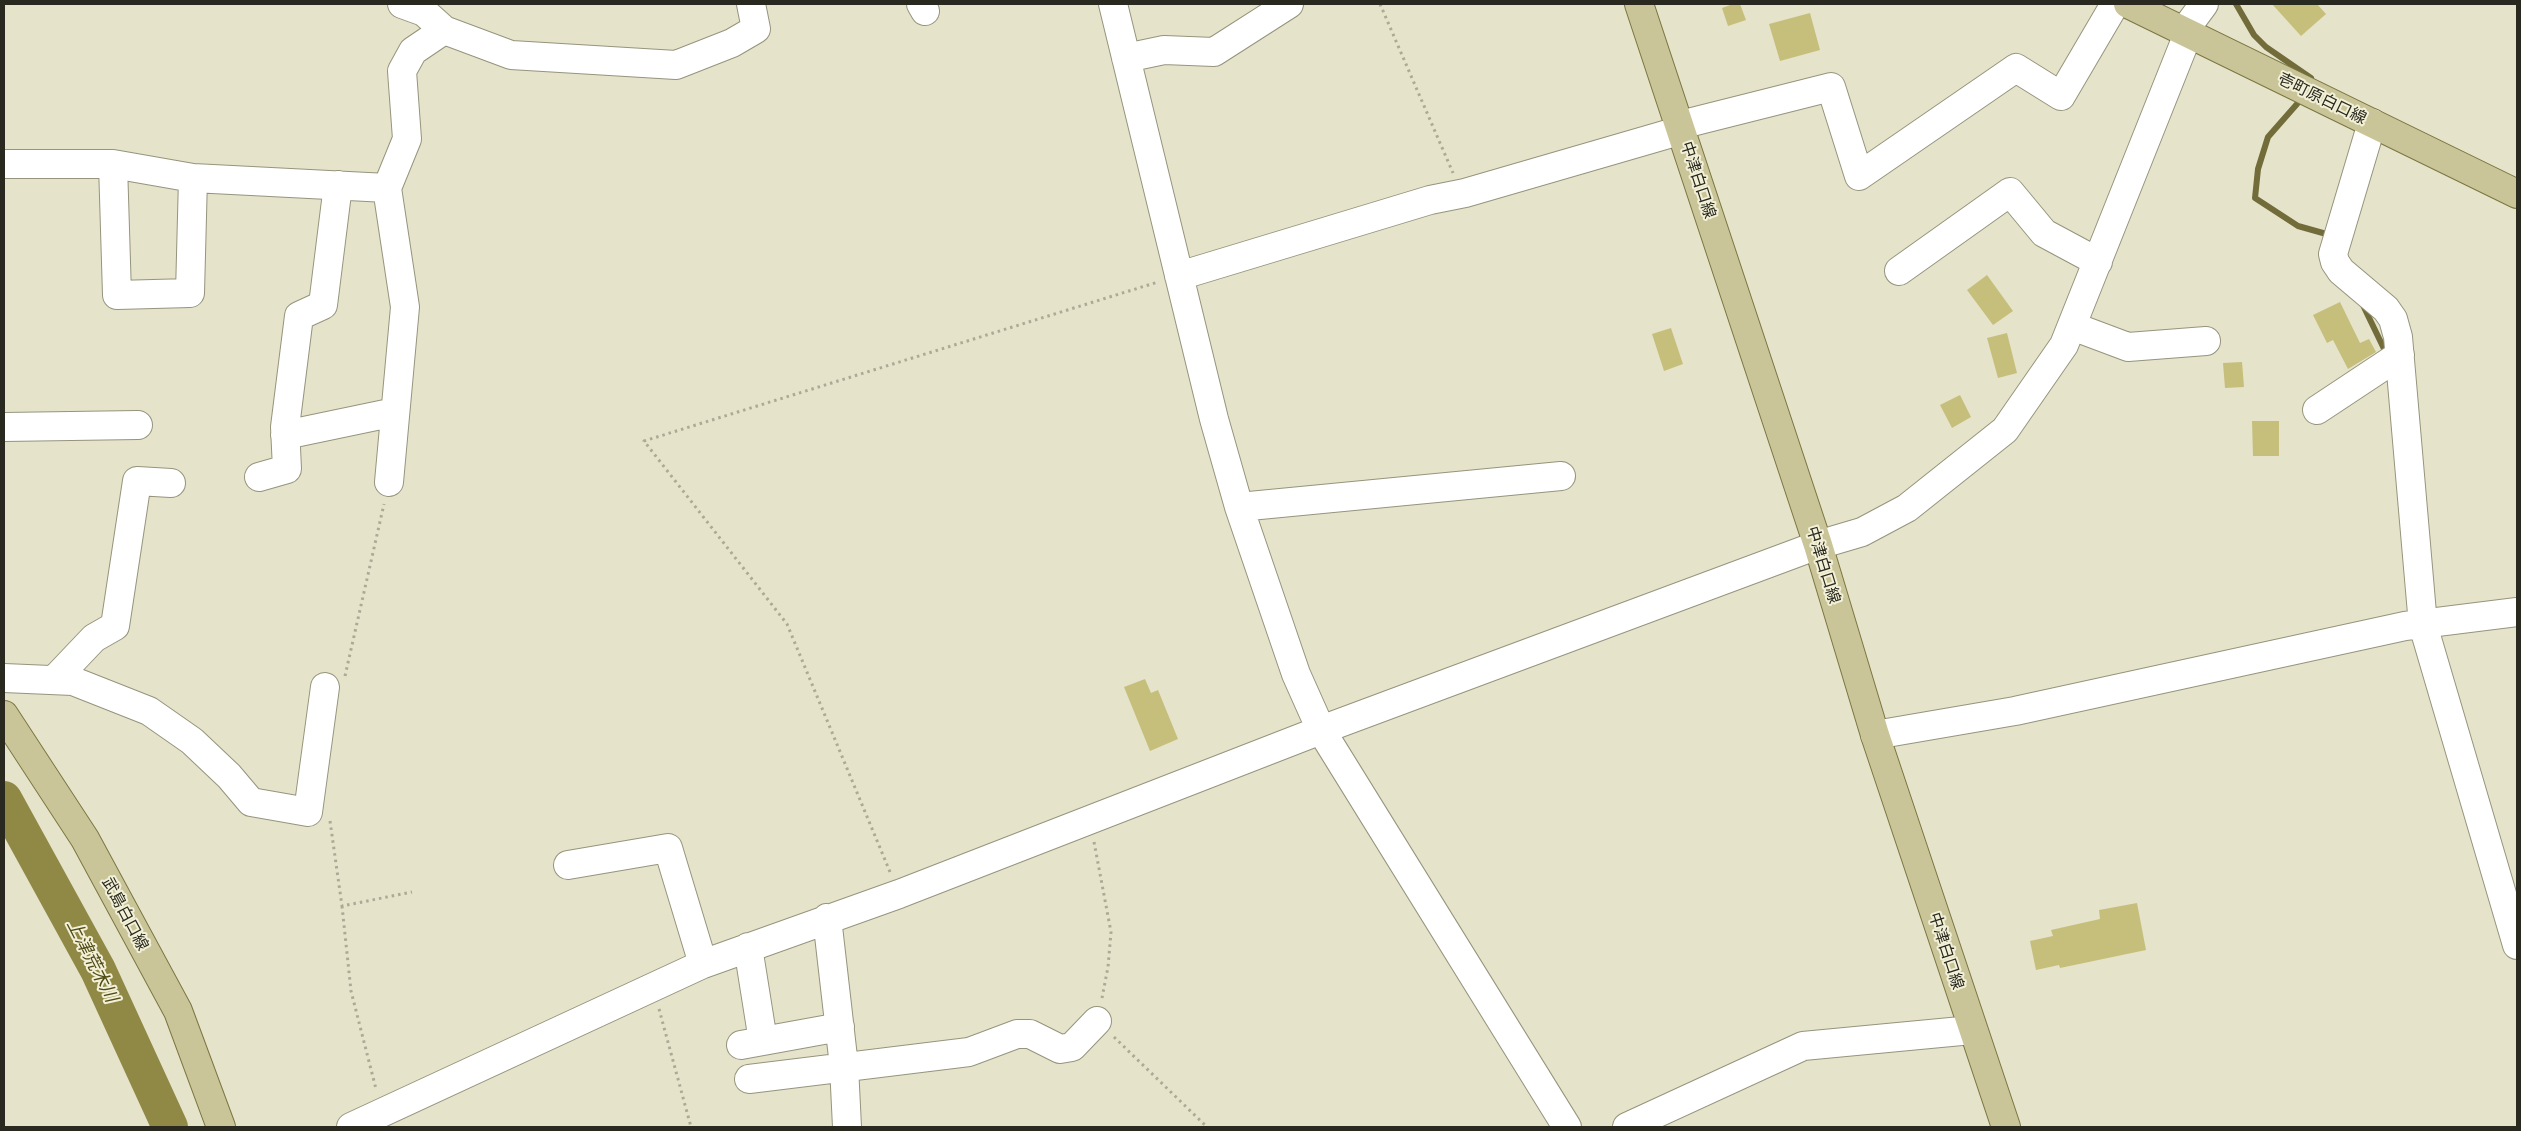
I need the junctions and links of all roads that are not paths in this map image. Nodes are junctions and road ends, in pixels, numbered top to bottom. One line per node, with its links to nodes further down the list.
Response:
1 (402, 4): 9 (street)
2 (751, 4): 9 (street)
3 (1112, 4): 11 (street)
4 (1289, 4): 11 (street)
5 (1640, 4): 13 (main road, 中津白口線)
6 (2115, 4): 13 (street)
7 (2128, 4): 10 (main road, 壱町原白口線)
8 (2204, 4): 10 (street)
9 (444, 30): 18 (street)
10 (2188, 34): 12 (main road, 壱町原白口線); 20 (street)
11 (1126, 58): 22 (street)
12 (2372, 123): 19 (main road, 壱町原白口線); 25 (street)
13 (1681, 128): 22 (street); 36 (main road, 中津白口線)
14 (4, 164): 15 (street)
15 (114, 164): 16 (street); 16 (street)
16 (193, 178): 17 (street)
17 (338, 185): 18 (street); 30 (street)
18 (387, 188): 27 (street)
19 (2517, 194)
20 (2098, 262): 21 (street); 23 (street)
21 (1899, 271)
22 (1178, 276): 35 (street)
23 (2072, 326): 24 (street); 36 (street)
24 (2206, 341)
25 (2400, 355): 26 (street); 38 (street)
26 (2317, 410)
27 (395, 412): 30 (street); 33 (street)
28 (138, 425): 29 (street)
29 (4, 428)
30 (285, 435): 32 (street)
31 (1562, 476): 35 (street)
32 (259, 477)
33 (389, 482)
34 (171, 483): 40 (street)
35 (1239, 507): 43 (street)
36 (1818, 545): 43 (street); 44 (main road, 中津白口線)
37 (2517, 612): 38 (street)
38 (2423, 625): 44 (street); 47 (street)
39 (4, 678): 40 (street)
40 (55, 679): 41 (street)
41 (335, 684)
42 (4, 715): 55 (main road, 武島白口線)
43 (1321, 730): 46 (street); 58 (street)
44 (1875, 735): 52 (main road, 中津白口線)
45 (568, 865): 49 (street)
46 (827, 918): 48 (street); 51 (street)
47 (2517, 945)
48 (748, 947): 49 (street); 51 (street)
49 (703, 964): 56 (street)
50 (1098, 1020): 53 (street)
51 (840, 1027): 53 (street)
52 (1972, 1030): 59 (street); 60 (main road, 中津白口線)
53 (844, 1066): 54 (street); 57 (street)
54 (749, 1079)
55 (221, 1127)
56 (351, 1127)
57 (847, 1127)
58 (1567, 1127)
59 (1627, 1127)
60 (2006, 1127)

